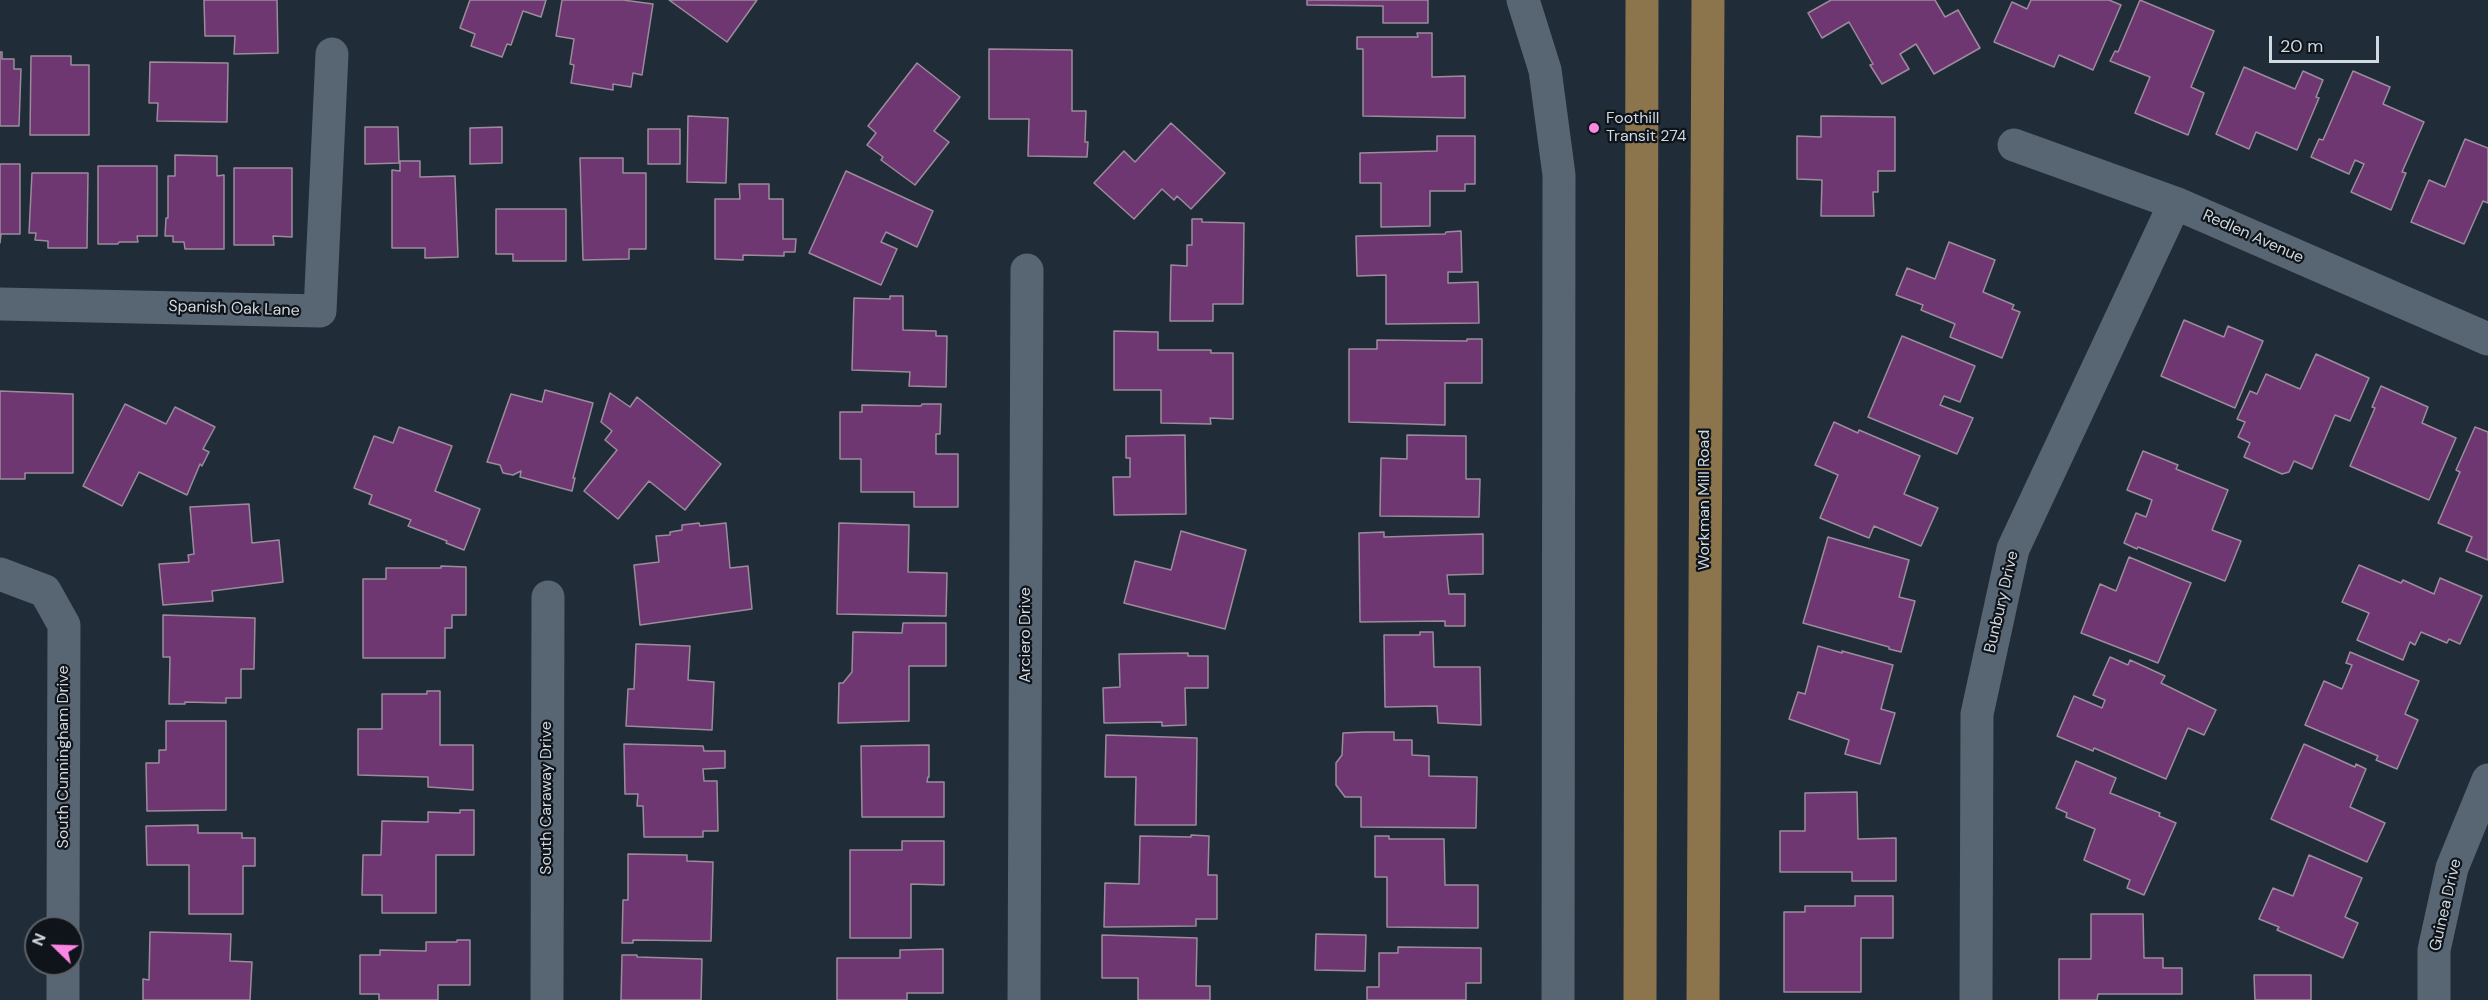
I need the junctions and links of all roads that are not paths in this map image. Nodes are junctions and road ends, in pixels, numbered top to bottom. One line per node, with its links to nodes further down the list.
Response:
1 (1523, 0): 18 (street)
2 (1642, 0): 19 (main road)
3 (1708, 0): 20 (main road, Workman Mill Road)
4 (332, 54): 8 (street, Spanish Oak Lane)
5 (2014, 145): 6 (street, Redlen Avenue)
6 (2175, 203): 9 (street, Redlen Avenue); 21 (street, Bunbury Drive)
7 (1027, 270): 17 (street, Arciero Drive)
8 (0, 304)
9 (2488, 339)
10 (0, 574): 13 (street, South Cunningham Drive)
11 (548, 597): 16 (street, South Caraway Drive)
12 (2484, 800): 22 (street, Guinea Drive)
13 (63, 916)
14 (63, 976): 15 (street)
15 (63, 1000)
16 (547, 1000)
17 (1024, 1000)
18 (1558, 1000)
19 (1640, 1000)
20 (1703, 1000)
21 (1976, 1000)
22 (2434, 1000)

